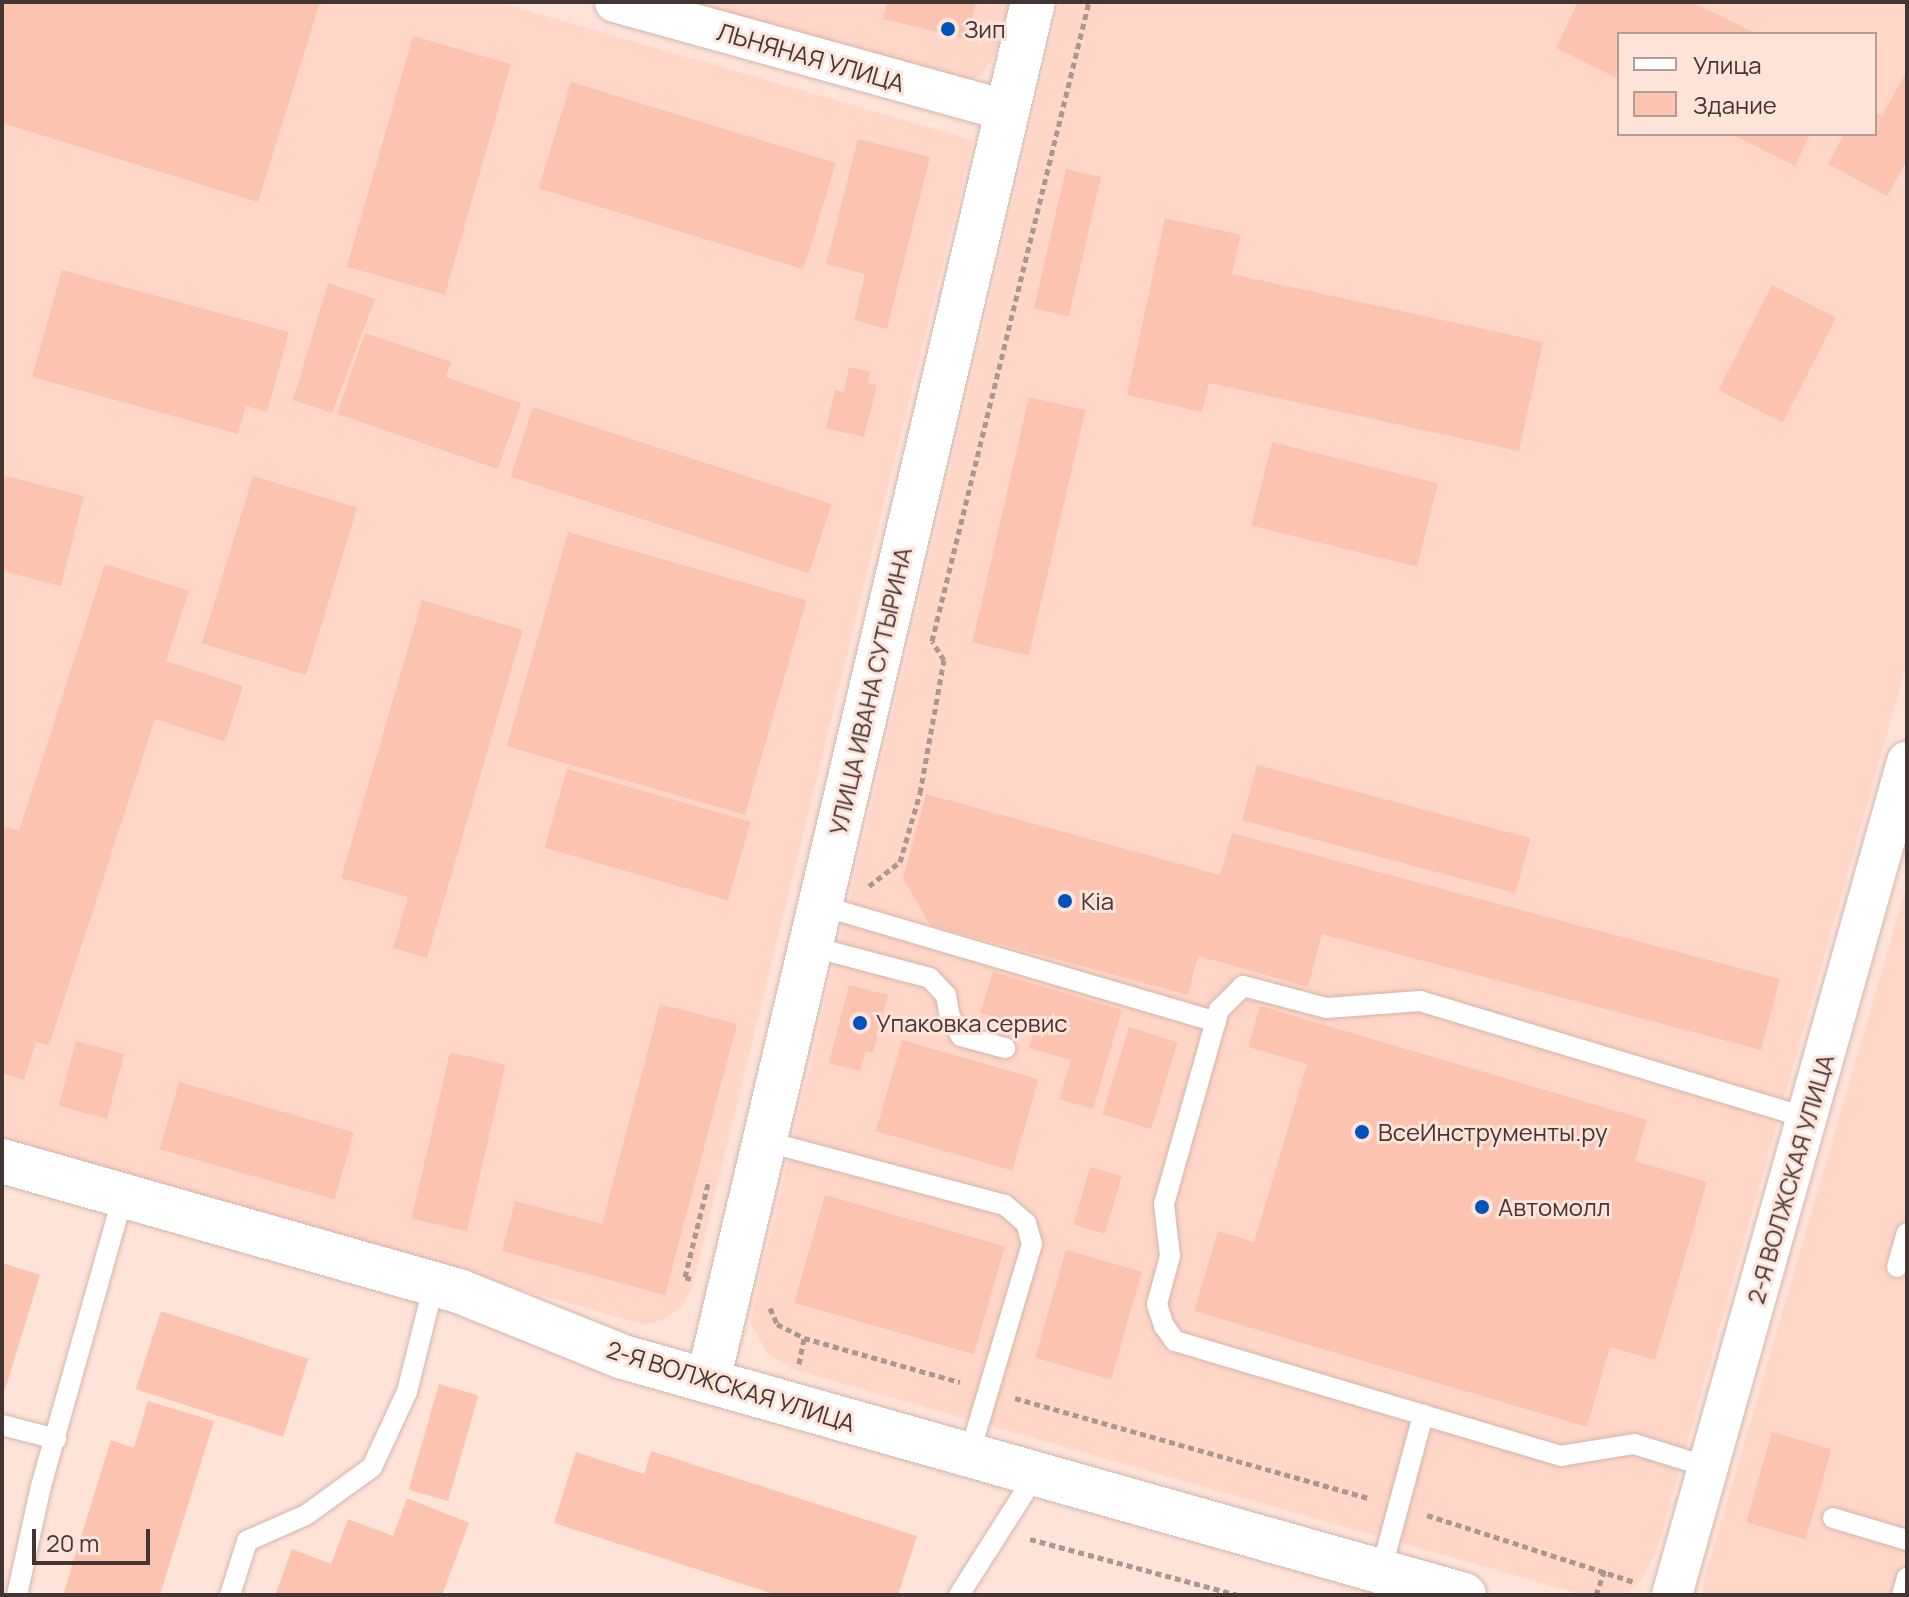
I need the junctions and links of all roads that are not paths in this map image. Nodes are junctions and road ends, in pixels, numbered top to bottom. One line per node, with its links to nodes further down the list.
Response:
1 (615, 2): 3 (street, ЛЬНЯНАЯ УЛИЦА)
2 (1033, 2): 3 (street, УЛИЦА ИВАНА СУТЫРИНА)
3 (1007, 111): 5 (street, УЛИЦА ИВАНА СУТЫРИНА)
4 (1904, 785): 8 (street, 2-Я ВОЛЖСКАЯ УЛИЦА)
5 (814, 925): 6 (lane); 7 (lane); 9 (street, УЛИЦА ИВАНА СУТЫРИНА)
6 (1216, 1022): 8 (lane); 16 (lane)
7 (1005, 1048)
8 (1807, 1118): 20 (street, 2-Я ВОЛЖСКАЯ УЛИЦА)
9 (764, 1141): 15 (street, УЛИЦА ИВАНА СУТЫРИНА); 19 (lane)
10 (2, 1161): 11 (street, 2-Я ВОЛЖСКАЯ УЛИЦА)
11 (123, 1196): 14 (street, 2-Я ВОЛЖСКАЯ УЛИЦА); 18 (lane)
12 (1907, 1233): 13 (lane)
13 (1897, 1267)
14 (434, 1284): 15 (street, 2-Я ВОЛЖСКАЯ УЛИЦА); 27 (lane)
15 (708, 1381): 19 (street, 2-Я ВОЛЖСКАЯ УЛИЦА)
16 (1423, 1415): 20 (lane); 24 (lane)
17 (2, 1425): 18 (lane)
18 (56, 1439): 26 (lane)
19 (969, 1455): 21 (street, 2-Я ВОЛЖСКАЯ УЛИЦА)
20 (1708, 1467): 30 (street, 2-Я ВОЛЖСКАЯ УЛИЦА)
21 (1036, 1474): 24 (street, 2-Я ВОЛЖСКАЯ УЛИЦА); 28 (lane)
22 (1833, 1518): 23 (lane)
23 (1907, 1540)
24 (1381, 1571): 29 (street, 2-Я ВОЛЖСКАЯ УЛИЦА)
25 (1907, 1578): 31 (lane)
26 (17, 1595)
27 (230, 1595)
28 (959, 1595)
29 (1464, 1595)
30 (1672, 1595)
31 (1902, 1595)

